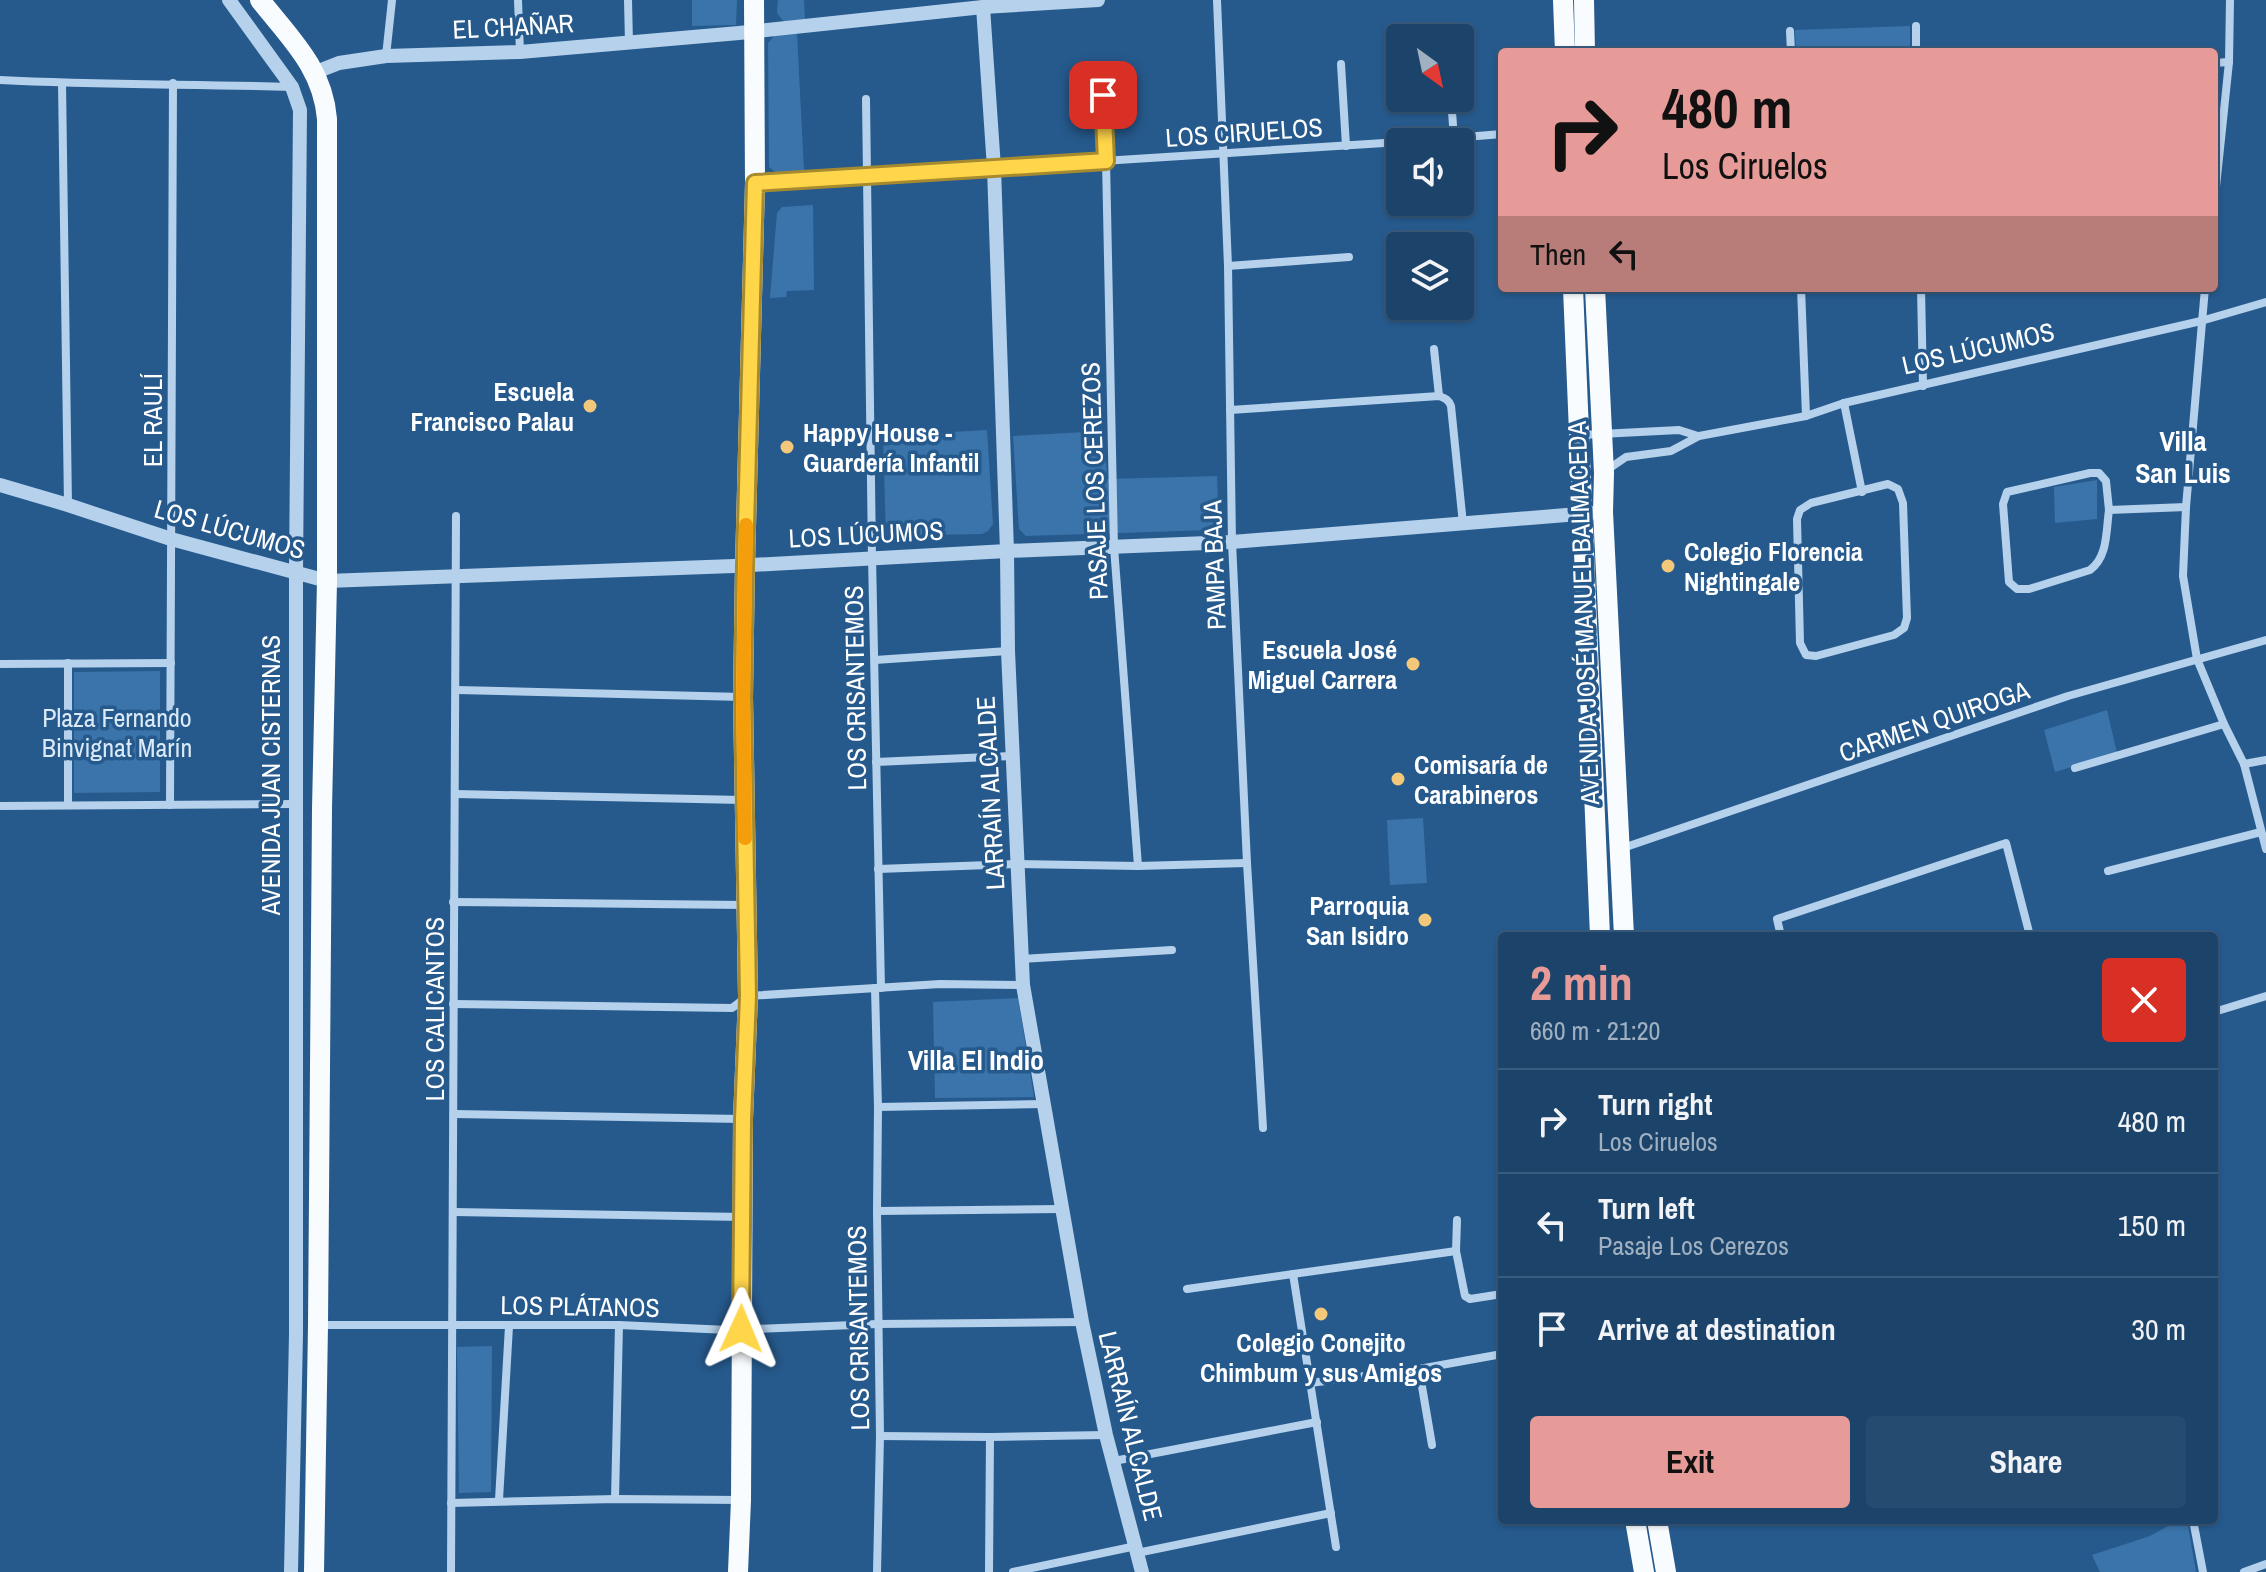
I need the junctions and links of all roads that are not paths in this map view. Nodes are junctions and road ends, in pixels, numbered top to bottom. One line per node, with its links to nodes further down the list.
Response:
1 (229, 0): 30 (street, AVENIDA JUAN CISTERNAS)
2 (260, 0): 26 (main road, AVENIDA JUAN CISTERNAS)
3 (392, 0): 22 (street)
4 (518, 0): 21 (street)
5 (628, 0): 16 (street)
6 (754, 0): 14 (main road)
7 (1098, 0): 12 (street, EL CHAÑAR)
8 (1217, 0): 37 (street, PAMPA BAJA)
9 (1563, 0): 17 (main road)
10 (1584, 0): 18 (main road)
11 (2230, 0): 23 (street)
12 (983, 3): 14 (street, EL CHAÑAR); 40 (street, LARRAÍN ALCALDE)
13 (1916, 26): 20 (street)
14 (753, 31): 16 (street, EL CHAÑAR); 42 (main road)
15 (1790, 31): 19 (street)
16 (629, 43): 21 (street, EL CHAÑAR)
17 (1565, 48)
18 (1585, 48)
19 (1791, 48)
20 (1916, 48)
21 (520, 52): 22 (street, EL CHAÑAR)
22 (386, 56): 26 (street, EL CHAÑAR)
23 (2229, 62): 24 (street); 38 (street)
24 (2218, 63)
25 (1341, 64): 36 (street)
26 (316, 72): 78 (main road, AVENIDA JUAN CISTERNAS)
27 (0, 80): 28 (street)
28 (62, 83): 29 (street); 64 (street)
29 (173, 83): 30 (street); 70 (street, EL RAULÍ)
30 (292, 87): 76 (street, AVENIDA JUAN CISTERNAS)
31 (1103, 95): 39 (street, PASAJE LOS CEREZOS)
32 (866, 99): 41 (street, LOS CRISANTEMOS)
33 (1498, 134): 34 (street, LOS CIRUELOS)
34 (1474, 137)
35 (1386, 143): 36 (street, LOS CIRUELOS)
36 (1346, 146): 37 (street, LOS CIRUELOS)
37 (1225, 153): 39 (street, LOS CIRUELOS); 44 (street, PAMPA BAJA)
38 (2218, 160)
39 (1106, 161): 40 (street, LOS CIRUELOS); 72 (street, PASAJE LOS CEREZOS)
40 (994, 168): 41 (street, LOS CIRUELOS); 73 (street, LARRAÍN ALCALDE)
41 (868, 176): 42 (street, LOS CIRUELOS); 74 (street, LOS CRISANTEMOS)
42 (755, 183): 75 (main road)
43 (1349, 257): 44 (street)
44 (1228, 266): 56 (street, PAMPA BAJA)
45 (1573, 292): 59 (main road, AVENIDA JOSÉ MANUEL BALMACEDA)
46 (1595, 292): 58 (main road, AVENIDA JOSÉ MANUEL BALMACEDA)
47 (1801, 292): 57 (street)
48 (1921, 292): 53 (street)
49 (2205, 292): 51 (street)
50 (2266, 302): 51 (street, LOS LÚCUMOS)
51 (2201, 321): 53 (street, LOS LÚCUMOS); 65 (street)
52 (1434, 349): 54 (street)
53 (1923, 386): 55 (street, LOS LÚCUMOS)
54 (1439, 396): 56 (street); 69 (street)
55 (1844, 403): 57 (street, LOS LÚCUMOS); 63 (street)
56 (1230, 410): 71 (street, PAMPA BAJA)
57 (1806, 416): 60 (street, LOS LÚCUMOS)
58 (1602, 434): 59 (street, LOS LÚCUMOS); 60 (street, LOS LÚCUMOS); 61 (main road, AVENIDA JOSÉ MANUEL BALMACEDA)
59 (1579, 435): 67 (main road, AVENIDA JOSÉ MANUEL BALMACEDA)
60 (1699, 436): 61 (street, LOS LÚCUMOS)
61 (1604, 473): 67 (main road, AVENIDA JOSÉ MANUEL BALMACEDA)
62 (0, 485): 64 (street, LOS LÚCUMOS)
63 (1862, 492): 63 (street)
64 (68, 505): 70 (street, LOS LÚCUMOS)
65 (2186, 507): 66 (street); 81 (street)
66 (2109, 510): 66 (street)
67 (1593, 512): 69 (street, LOS LÚCUMOS); 102 (main road, AVENIDA JOSÉ MANUEL BALMACEDA); 110 (main road, AVENIDA JOSÉ MANUEL BALMACEDA)
68 (456, 516): 77 (street, LOS CALICANTOS)
69 (1463, 524): 71 (street, LOS LÚCUMOS)
70 (171, 539): 76 (street, LOS LÚCUMOS); 84 (street, EL RAULÍ)
71 (1232, 542): 72 (street, LOS LÚCUMOS); 103 (street, PAMPA BAJA)
72 (1114, 547): 73 (street, LOS LÚCUMOS); 105 (street, PASAJE LOS CEREZOS)
73 (1007, 551): 74 (street, LOS LÚCUMOS); 80 (street, LARRAÍN ALCALDE)
74 (872, 557): 75 (street, LOS LÚCUMOS); 82 (street, LOS CRISANTEMOS)
75 (745, 565): 77 (street, LOS LÚCUMOS); 87 (main road)
76 (296, 572): 78 (street, LOS LÚCUMOS); 96 (street, AVENIDA JUAN CISTERNAS)
77 (456, 575): 78 (street, LOS LÚCUMOS); 86 (street, LOS CALICANTOS)
78 (327, 581): 138 (main road, AVENIDA JUAN CISTERNAS)
79 (2266, 640): 81 (street, CARMEN QUIROGA)
80 (1008, 651): 82 (street); 89 (street, LARRAÍN ALCALDE)
81 (2197, 659): 88 (street); 102 (street, CARMEN QUIROGA)
82 (875, 660): 91 (street, LOS CRISANTEMOS)
83 (68, 663): 84 (street); 85 (street); 97 (street)
84 (171, 663): 98 (street, EL RAULÍ)
85 (0, 664)
86 (457, 690): 87 (street); 94 (street, LOS CALICANTOS)
87 (743, 697): 95 (main road)
88 (2224, 724): 92 (street); 93 (street)
89 (1011, 756): 91 (street); 104 (street, LARRAÍN ALCALDE)
90 (2266, 760): 92 (street)
91 (876, 762): 106 (street, LOS CRISANTEMOS)
92 (2244, 764): 100 (street)
93 (2075, 768)
94 (456, 794): 95 (street); 108 (street, LOS CALICANTOS)
95 (744, 800): 109 (main road)
96 (297, 804): 98 (street); 163 (street, AVENIDA JUAN CISTERNAS)
97 (68, 805): 98 (street); 99 (street)
98 (170, 805)
99 (0, 806)
100 (2261, 832): 101 (street); 107 (street)
101 (2266, 849)
102 (1619, 850): 111 (main road, AVENIDA JOSÉ MANUEL BALMACEDA)
103 (1247, 863): 105 (street); 126 (street, PAMPA BAJA)
104 (1017, 864): 105 (street); 106 (street); 115 (street, LARRAÍN ALCALDE)
105 (1138, 866)
106 (878, 869): 117 (street, LOS CRISANTEMOS)
107 (2108, 871)
108 (453, 902): 109 (street); 120 (street, LOS CALICANTOS)
109 (745, 905): 118 (main road)
110 (1600, 932)
111 (1624, 932)
112 (1780, 932): 113 (street)
113 (2029, 932)
114 (1172, 950): 115 (street)
115 (1020, 959): 116 (street, LARRAÍN ALCALDE)
116 (1023, 985): 117 (street); 122 (street, LARRAÍN ALCALDE)
117 (878, 988): 118 (street); 123 (street, LOS CRISANTEMOS)
118 (748, 996): 120 (street); 125 (main road)
119 (2266, 996): 121 (street)
120 (453, 1004): 124 (street, LOS CALICANTOS)
121 (2218, 1011)
122 (1044, 1104): 123 (street); 127 (street, LARRAÍN ALCALDE)
123 (878, 1107): 128 (street, LOS CRISANTEMOS)
124 (455, 1114): 125 (street); 129 (street, LOS CALICANTOS)
125 (743, 1119): 130 (main road)
126 (1263, 1128)
127 (1061, 1209): 128 (street); 136 (street, LARRAÍN ALCALDE)
128 (877, 1211): 137 (street, LOS CRISANTEMOS)
129 (454, 1212): 130 (street); 139 (street, LOS CALICANTOS)
130 (743, 1217): 142 (main road)
131 (1457, 1220): 132 (street)
132 (1456, 1251): 133 (street); 135 (street)
133 (1293, 1274): 134 (street); 145 (street)
134 (1187, 1289)
135 (1498, 1294)
136 (1082, 1322): 137 (street, LOS PLÁTANOS); 147 (street, LARRAÍN ALCALDE)
137 (878, 1324): 142 (street, LOS PLÁTANOS); 148 (street, LOS CRISANTEMOS)
138 (318, 1325): 139 (street, LOS PLÁTANOS); 164 (main road, AVENIDA JUAN CISTERNAS)
139 (452, 1325): 141 (street, LOS PLÁTANOS); 155 (street, LOS CALICANTOS)
140 (619, 1325): 141 (street, LOS PLÁTANOS); 142 (street, LOS PLÁTANOS); 152 (street)
141 (509, 1326): 153 (street)
142 (741, 1329): 154 (main road)
143 (1498, 1355): 144 (street)
144 (1419, 1369): 145 (street); 150 (street)
145 (1310, 1383): 146 (street)
146 (1317, 1422): 151 (street); 156 (street)
147 (1106, 1435): 149 (street); 151 (street, LARRAÍN ALCALDE)
148 (880, 1436): 149 (street); 167 (street, LOS CRISANTEMOS)
149 (990, 1437): 168 (street)
150 (1432, 1445)
151 (1114, 1461): 161 (street, LARRAÍN ALCALDE)
152 (615, 1499): 153 (street); 154 (street)
153 (499, 1500): 155 (street)
154 (741, 1500): 166 (main road)
155 (451, 1503): 165 (street, LOS CALICANTOS)
156 (1331, 1513): 160 (street); 161 (street)
157 (1636, 1524): 171 (main road)
158 (1658, 1524): 172 (main road)
159 (2194, 1524): 173 (street)
160 (1336, 1547)
161 (1136, 1550): 169 (street); 170 (street, LARRAÍN ALCALDE)
162 (2266, 1564): 174 (street)
163 (291, 1572)
164 (314, 1572)
165 (451, 1572)
166 (738, 1572)
167 (877, 1572)
168 (989, 1572)
169 (1013, 1572)
170 (1142, 1572)
171 (1644, 1572)
172 (1666, 1572)
173 (2203, 1572)
174 (2244, 1572)

